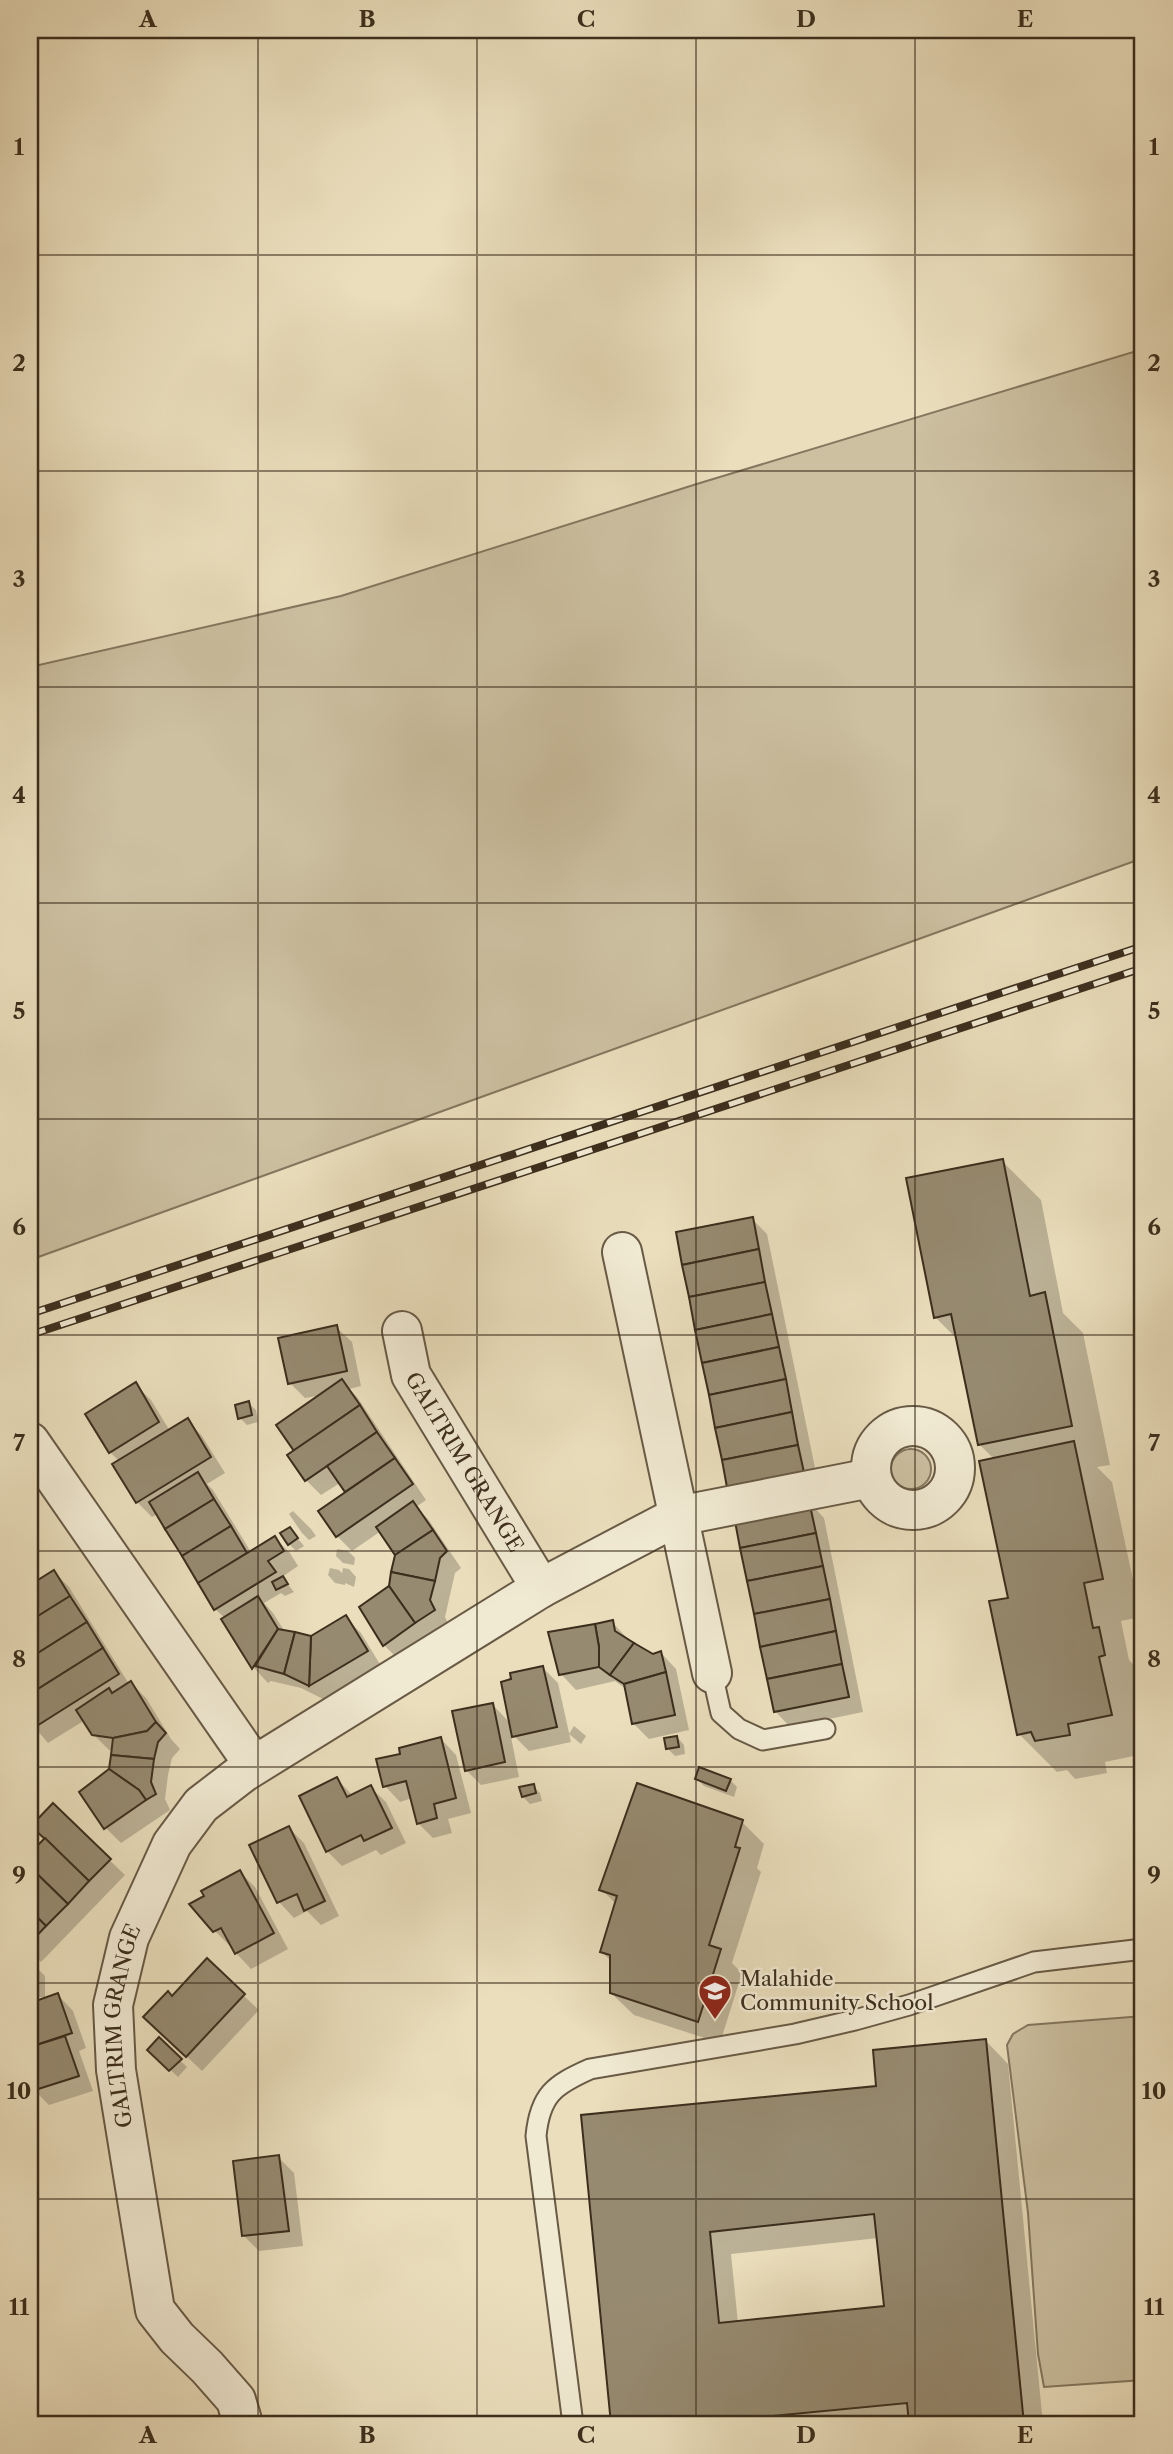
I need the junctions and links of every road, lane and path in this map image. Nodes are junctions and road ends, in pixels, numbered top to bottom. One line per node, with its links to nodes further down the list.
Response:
1 (622, 1252): 5 (street)
2 (402, 1331): 6 (street, GALTRIM GRANGE)
3 (30, 1442): 9 (street)
4 (872, 1478): 5 (street, GALTRIM GRANGE)
5 (678, 1516): 6 (street, GALTRIM GRANGE); 7 (street)
6 (541, 1588): 9 (street, GALTRIM GRANGE)
7 (712, 1673): 8 (lane)
8 (825, 1729)
9 (254, 1765): 11 (street, GALTRIM GRANGE)
10 (1143, 1949): 12 (lane)
11 (243, 2424)
12 (573, 2424)

